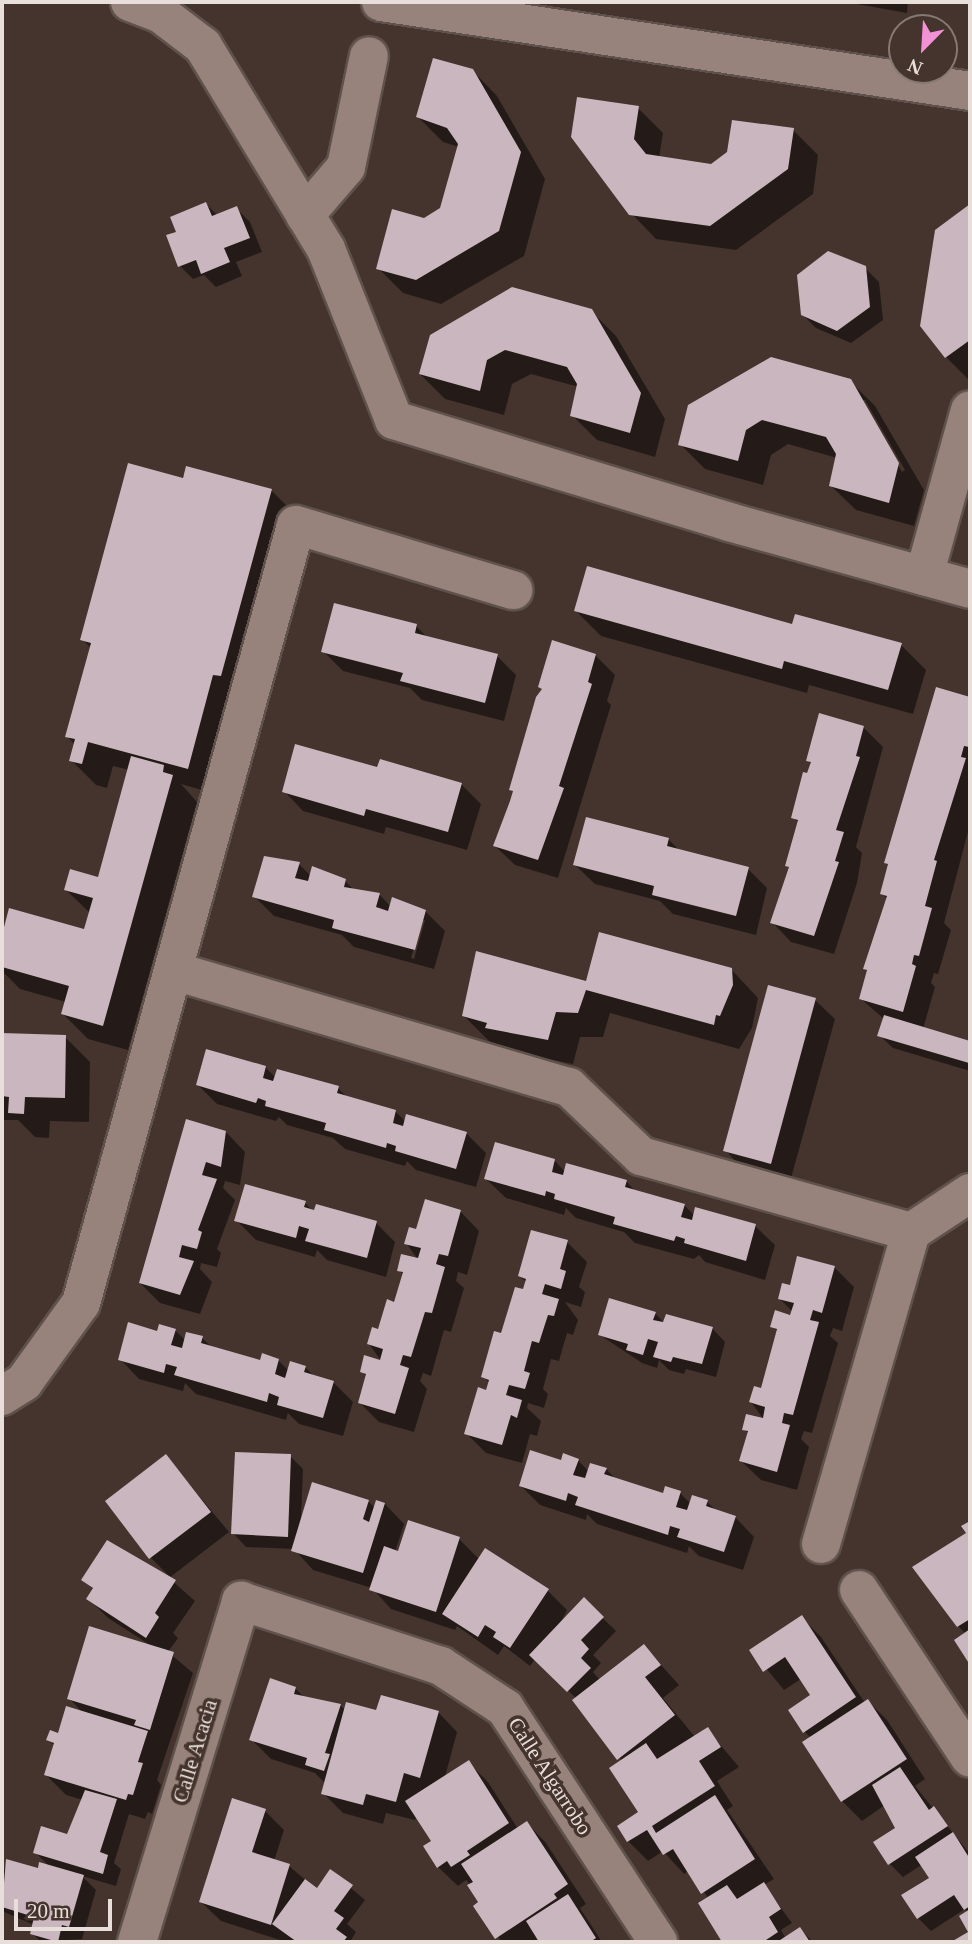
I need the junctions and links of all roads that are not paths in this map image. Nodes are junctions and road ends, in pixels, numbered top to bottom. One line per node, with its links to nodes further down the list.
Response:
1 (381, 2): 4 (street)
2 (161, 6): 5 (street)
3 (369, 56): 5 (street)
4 (970, 91)
5 (305, 215): 7 (street)
6 (970, 410): 7 (street)
7 (924, 576): 8 (street)
8 (970, 589)
9 (513, 590): 10 (street)
10 (174, 971): 12 (street); 13 (street)
11 (970, 1192): 12 (street)
12 (911, 1232): 14 (street)
13 (2, 1396)
14 (821, 1544)
15 (859, 1590): 17 (street)
16 (283, 1615): 18 (street, Calle Acacia); 19 (street, Calle Algarrobo)
17 (970, 1758)
18 (137, 1942)
19 (658, 1942)

